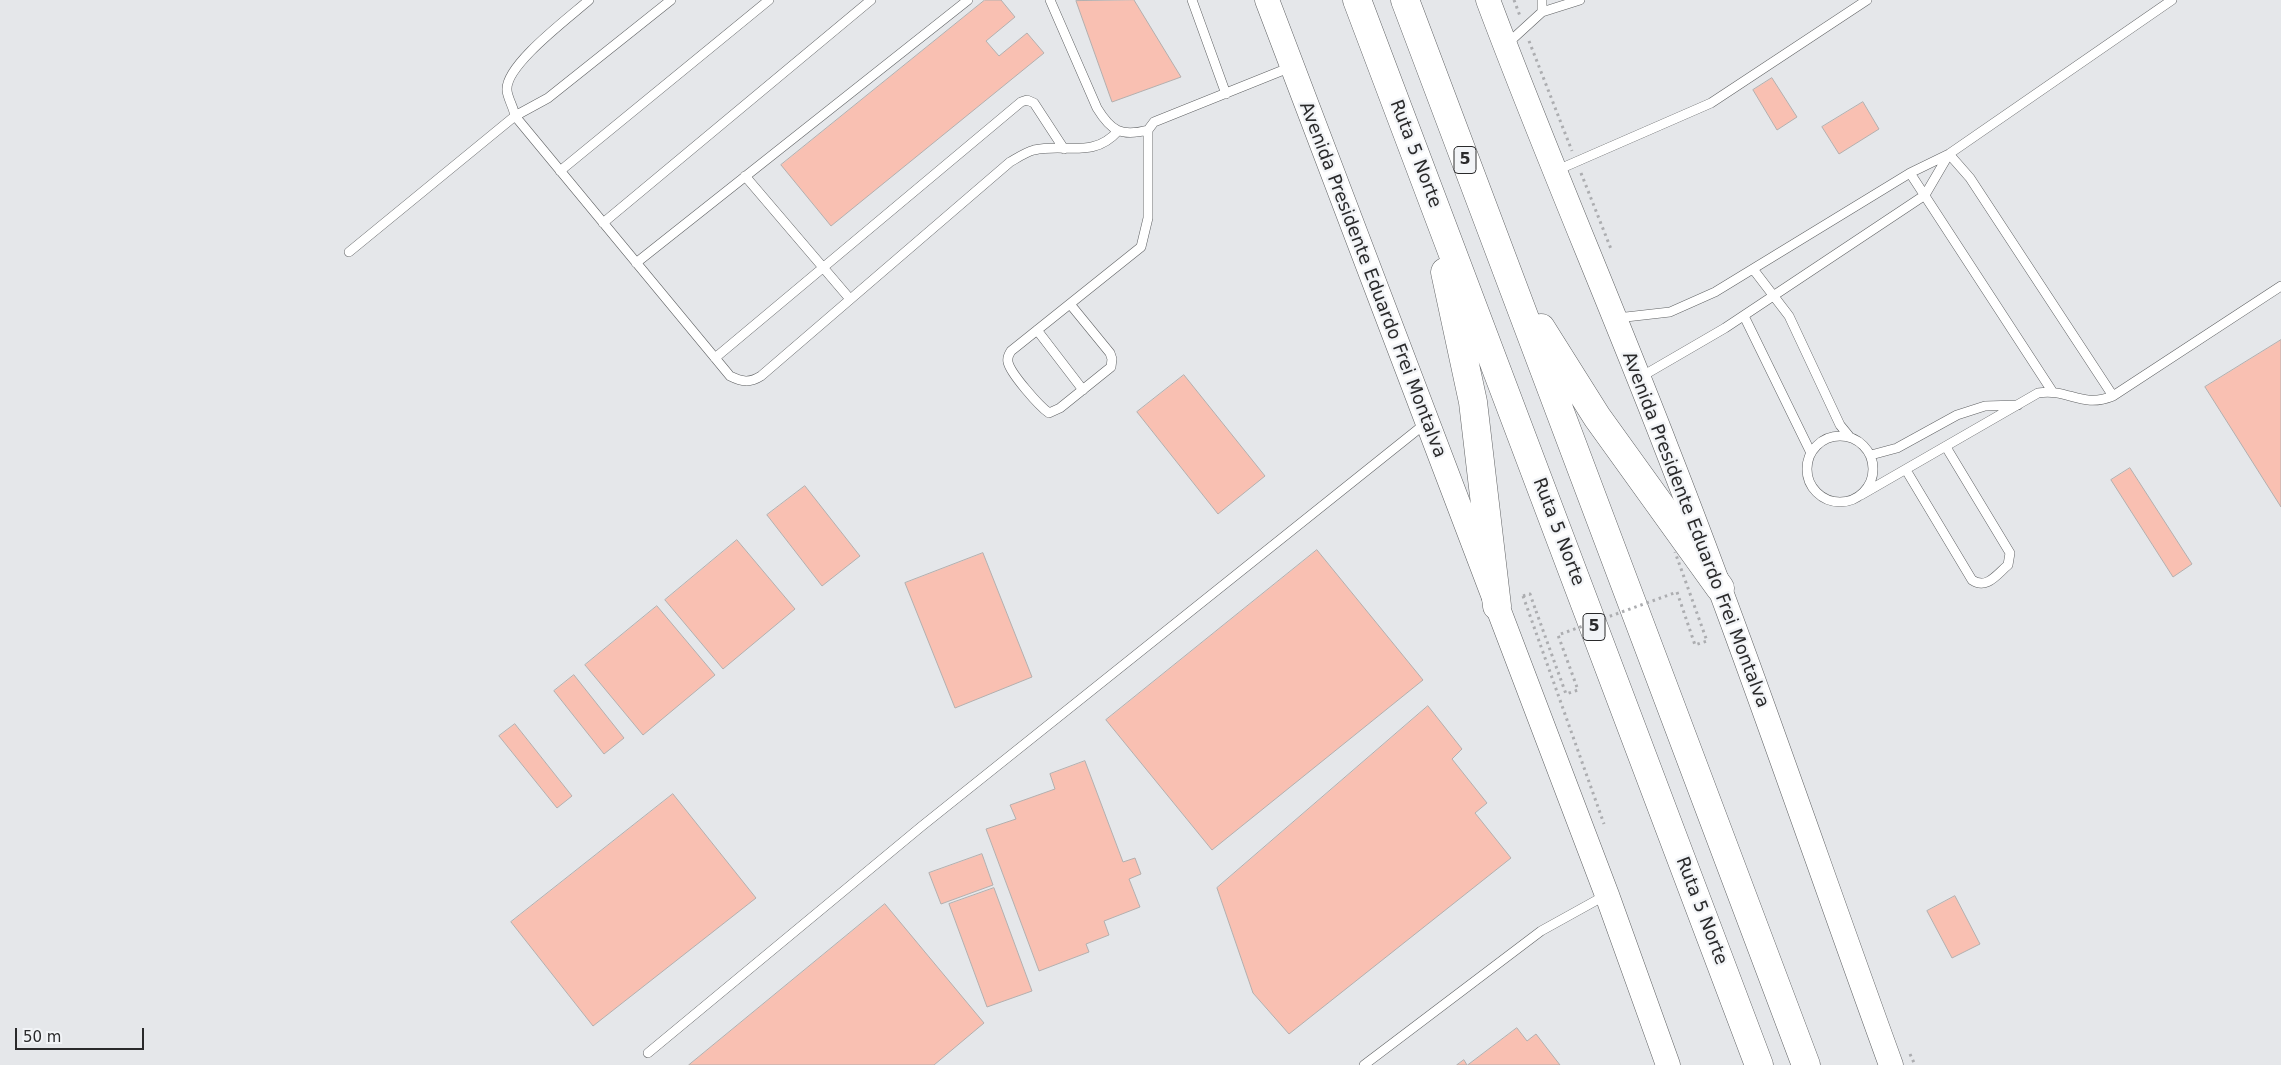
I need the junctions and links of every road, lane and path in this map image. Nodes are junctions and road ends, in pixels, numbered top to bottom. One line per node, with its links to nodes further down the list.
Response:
1 (589, 0): 20 (lane)
2 (671, 0): 20 (lane)
3 (769, 0): 25 (lane)
4 (871, 0): 31 (lane)
5 (968, 0): 28 (lane)
6 (1192, 0): 19 (lane)
7 (1266, 0): 18 (street, Avenida Presidente Eduardo Frei Montalva)
8 (1357, 0): 29 (highway, Ruta 5 Norte / 5)
9 (1405, 0): 36 (highway, 5)
10 (1488, 0): 17 (street, Avenida Presidente Eduardo Frei Montalva)
11 (1542, 0): 16 (lane)
12 (1580, 0): 16 (lane)
13 (1867, 0): 26 (lane)
14 (2172, 0): 24 (lane)
15 (1052, 1): 22 (lane)
16 (1542, 12): 17 (lane)
17 (1505, 46): 26 (street, Avenida Presidente Eduardo Frei Montalva)
18 (1291, 67): 19 (lane); 50 (street, Avenida Presidente Eduardo Frei Montalva)
19 (1226, 94): 21 (lane)
20 (515, 116): 25 (lane); 32 (lane)
21 (1148, 130): 22 (lane); 40 (lane)
22 (1118, 131): 23 (lane)
23 (1064, 149): 34 (lane); 39 (lane)
24 (1949, 154): 27 (lane); 30 (lane); 48 (lane)
25 (560, 171): 31 (lane)
26 (1554, 171): 42 (street, Avenida Presidente Eduardo Frei Montalva)
27 (1910, 173): 30 (lane); 35 (lane)
28 (745, 176): 33 (lane); 34 (lane)
29 (1428, 190): 60 (highway); 67 (highway, Ruta 5 Norte / 5)
30 (1925, 195): 38 (lane); 47 (lane)
31 (602, 223): 33 (lane)
32 (349, 252)
33 (636, 262): 44 (lane)
34 (823, 267): 39 (lane); 44 (lane)
35 (1753, 269): 38 (lane); 42 (lane)
36 (1510, 278): 58 (highway); 68 (highway, 5)
37 (2281, 286): 48 (lane)
38 (1774, 296): 41 (lane); 51 (lane)
39 (850, 299): 44 (lane)
40 (1070, 304): 43 (lane); 46 (lane)
41 (1744, 316): 45 (lane); 53 (lane)
42 (1614, 318): 45 (street, Avenida Presidente Eduardo Frei Montalva)
43 (1037, 330): 46 (lane); 46 (lane)
44 (715, 358)
45 (1638, 379): 58 (street, Avenida Presidente Eduardo Frei Montalva)
46 (1083, 390)
47 (2052, 391): 48 (lane); 49 (lane)
48 (2113, 396)
49 (2021, 404): 52 (lane); 54 (lane)
50 (1426, 423): 60 (street, Avenida Presidente Eduardo Frei Montalva); 64 (lane)
51 (1849, 436): 53 (lane); 54 (lane)
52 (1946, 447): 55 (lane); 55 (lane)
53 (1811, 453): 56 (lane)
54 (1871, 455): 56 (lane)
55 (1906, 470): 56 (lane)
56 (1860, 495)
57 (1675, 552): 61 (path, bridge)
58 (1720, 588): 69 (street, Avenida Presidente Eduardo Frei Montalva)
59 (1523, 596): 62 (path)
60 (1497, 606): 63 (street, Avenida Presidente Eduardo Frei Montalva)
61 (1536, 611)
62 (1605, 828)
63 (1607, 895): 65 (lane); 66 (street, Avenida Presidente Eduardo Frei Montalva)
64 (648, 1053)
65 (1364, 1065)
66 (1668, 1065)
67 (1759, 1065)
68 (1806, 1065)
69 (1891, 1065)

